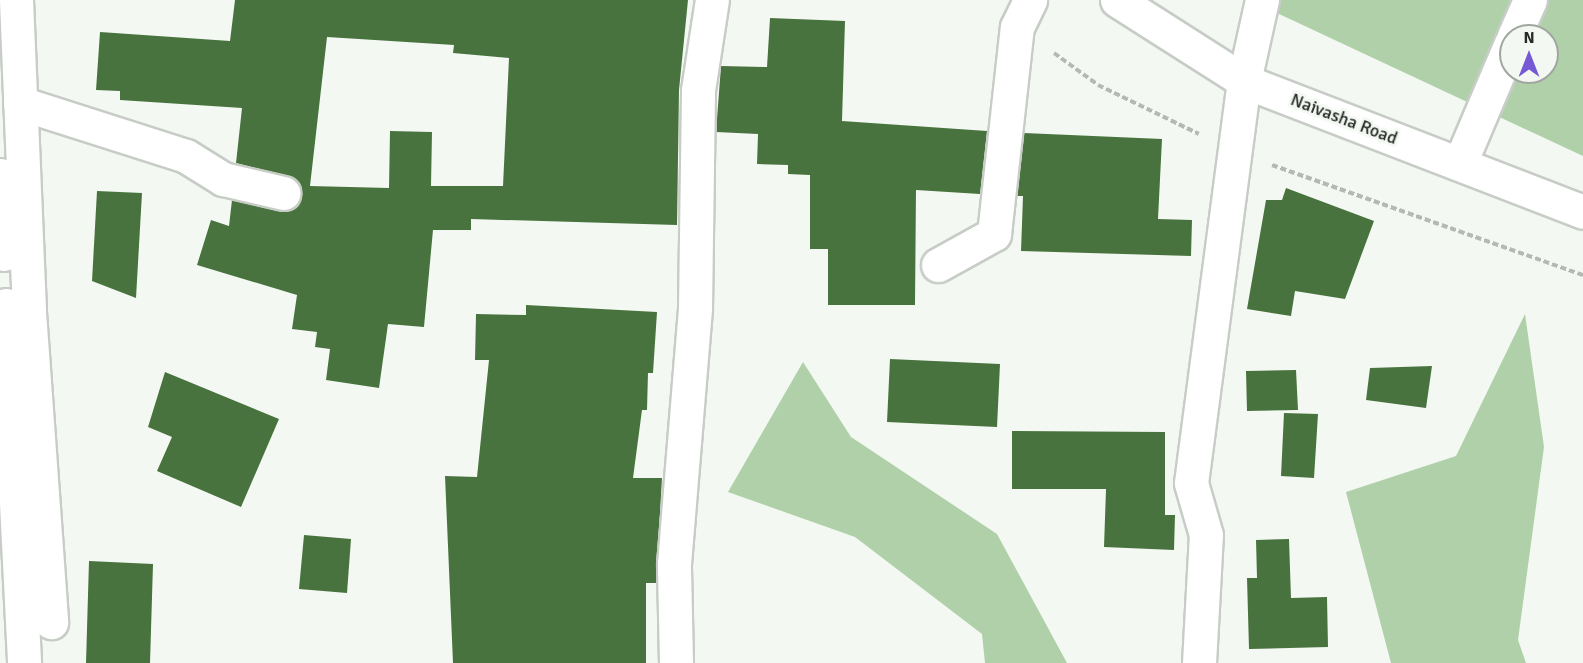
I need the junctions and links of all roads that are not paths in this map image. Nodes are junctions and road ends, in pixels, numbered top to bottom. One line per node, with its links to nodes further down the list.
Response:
1 (16, 0): 10 (street)
2 (712, 0): 18 (street)
3 (1030, 0): 15 (street)
4 (1117, 0): 9 (street, Naivasha Road)
5 (1262, 0): 9 (street)
6 (1530, 0): 7 (street)
7 (1519, 24)
8 (1499, 71): 11 (street)
9 (1244, 81): 11 (street, Naivasha Road); 19 (street)
10 (20, 103): 13 (street); 16 (street)
11 (1460, 163): 14 (street, Naivasha Road)
12 (0, 175): 17 (street)
13 (283, 194)
14 (1583, 212)
15 (938, 265)
16 (51, 622)
17 (24, 663)
18 (676, 663)
19 (1199, 663)

